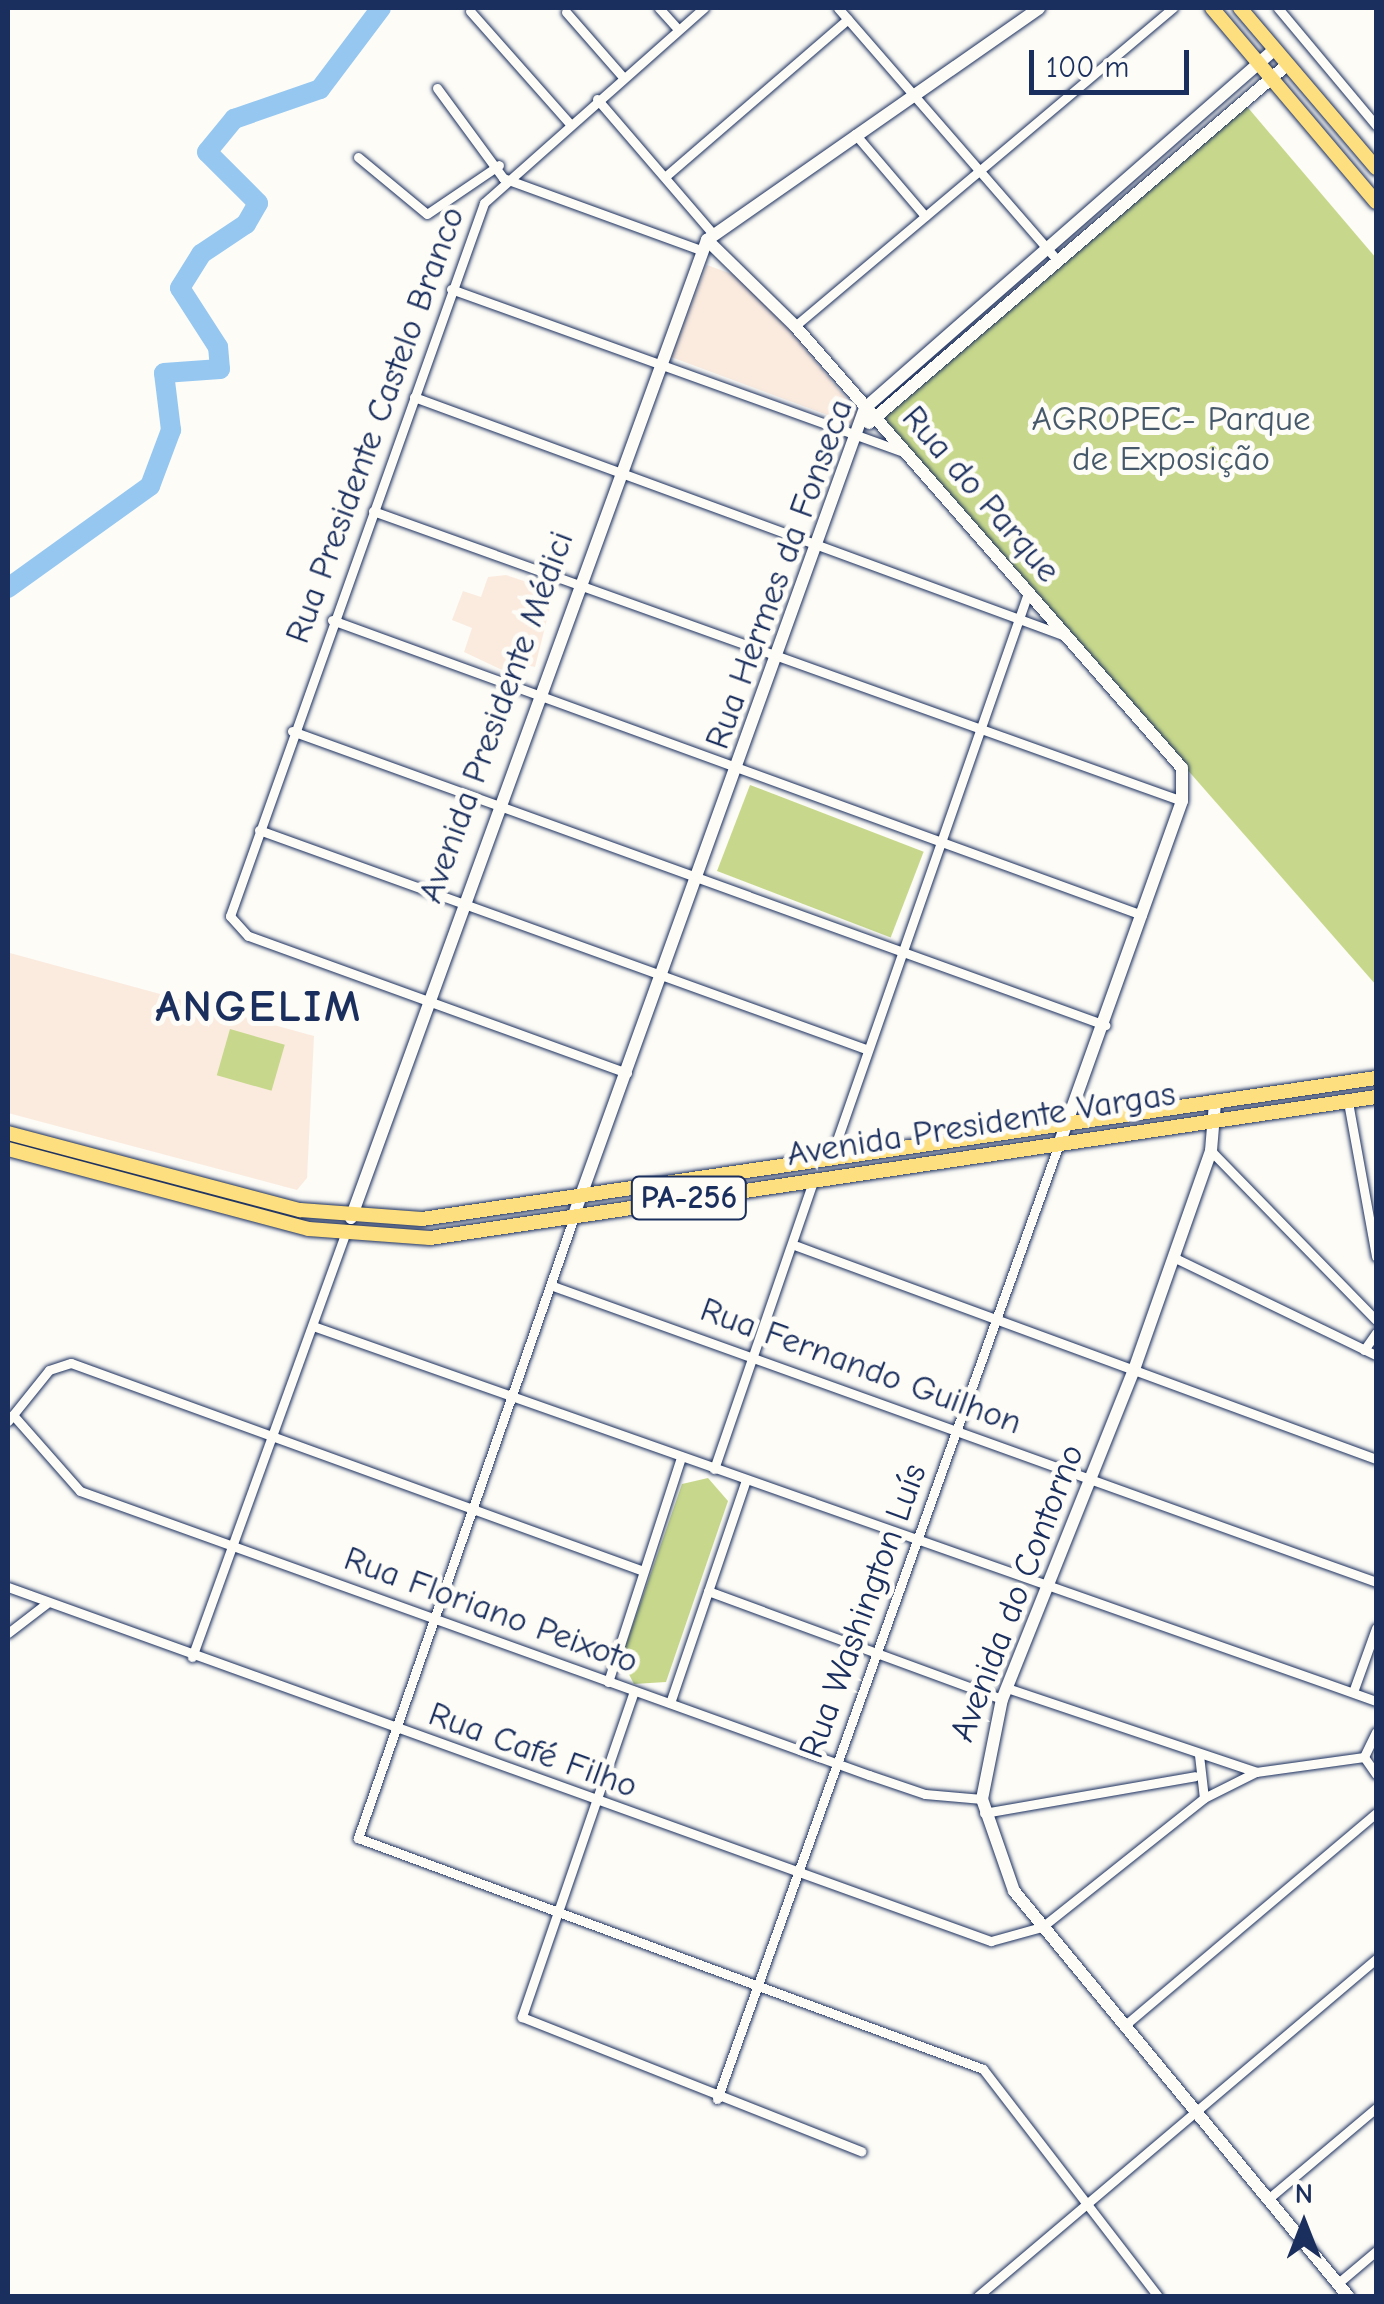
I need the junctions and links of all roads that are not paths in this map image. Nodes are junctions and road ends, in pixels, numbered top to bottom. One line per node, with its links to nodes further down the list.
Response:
1 (658, 8): 12 (street)
2 (704, 8): 12 (street, Rua Presidente Castelo Branco)
3 (838, 8): 11 (street)
4 (1039, 8): 19 (street)
5 (1173, 8): 27 (street)
6 (1212, 8): 14 (main road)
7 (1240, 8): 13 (main road)
8 (1278, 8): 22 (street)
9 (470, 12): 21 (street)
10 (566, 12): 16 (street)
11 (848, 19): 19 (street); 28 (street)
12 (678, 29): 16 (street, Rua Presidente Castelo Branco)
13 (1275, 48): 14 (street); 15 (main road)
14 (1258, 62): 17 (main road); 33 (street)
15 (1288, 64): 17 (street); 26 (main road)
16 (622, 76): 20 (street, Rua Presidente Castelo Branco)
17 (1271, 77): 30 (main road); 33 (street)
18 (437, 88): 25 (street)
19 (914, 94): 23 (street); 27 (street)
20 (597, 99): 21 (street, Rua Presidente Castelo Branco); 28 (street)
21 (569, 123): 29 (street, Rua Presidente Castelo Branco)
22 (1376, 125)
23 (855, 134): 31 (street); 32 (street)
24 (358, 157): 25 (street)
25 (499, 165): 29 (street)
26 (1376, 168)
27 (980, 172): 31 (street); 33 (street)
28 (666, 176): 32 (street)
29 (503, 178): 32 (street); 34 (street, Rua Presidente Castelo Branco)
30 (1376, 202)
31 (925, 216): 35 (street)
32 (707, 242): 35 (street, Rua do Parque); 36 (street, Avenida Presidente Médici)
33 (1050, 253): 38 (street)
34 (452, 290): 36 (street); 37 (street, Rua Presidente Castelo Branco)
35 (795, 326): 38 (street, Rua do Parque)
36 (658, 364): 39 (street); 41 (street, Avenida Presidente Médici)
37 (414, 397): 41 (street); 42 (street, Rua Presidente Castelo Branco)
38 (870, 413): 39 (street); 40 (street, Rua do Parque)
39 (861, 433): 40 (street); 43 (street, Rua Hermes da Fonseca)
40 (902, 451): 45 (street, Rua do Parque)
41 (616, 476): 43 (street); 44 (street, Avenida Presidente Médici)
42 (373, 511): 44 (street); 46 (street, Rua Presidente Castelo Branco)
43 (820, 548): 47 (street); 49 (street, Rua Hermes da Fonseca)
44 (576, 585): 49 (street); 50 (street, Avenida Presidente Médici)
45 (1028, 593): 47 (street); 48 (street, Rua do Parque)
46 (332, 620): 50 (street); 51 (street, Rua Presidente Castelo Branco)
47 (1018, 620): 48 (street); 52 (street)
48 (1065, 636): 54 (street, Rua do Parque)
49 (780, 658): 52 (street); 53 (street, Rua Hermes da Fonseca)
50 (536, 693): 53 (street); 55 (street, Avenida Presidente Médici)
51 (292, 731): 55 (street); 56 (street, Rua Presidente Castelo Branco)
52 (980, 731): 54 (street); 57 (street)
53 (740, 772): 57 (street); 58 (street, Rua Hermes da Fonseca)
54 (1182, 801): 60 (street)
55 (499, 807): 58 (street); 59 (street, Avenida Presidente Médici)
56 (259, 830): 59 (street); 63 (street, Rua Presidente Castelo Branco)
57 (941, 843): 60 (street); 61 (street)
58 (700, 882): 61 (street); 62 (street, Rua Hermes da Fonseca)
59 (460, 902): 62 (street); 63 (street, Avenida Presidente Médici)
60 (1142, 914): 64 (street)
61 (900, 953): 64 (street); 65 (street)
62 (665, 978): 65 (street); 66 (street, Rua Hermes da Fonseca)
63 (428, 1000): 66 (street); 80 (street, Avenida Presidente Médici)
64 (1104, 1024): 71 (street)
65 (866, 1049): 76 (street)
66 (629, 1074): 78 (street, Rua Hermes da Fonseca)
67 (1376, 1078): 70 (main road, Avenida Presidente Vargas / PA-256)
68 (1376, 1097): 69 (main road, Avenida Presidente Vargas / PA-256)
69 (1348, 1102): 70 (main road, Avenida Presidente Vargas / PA-256); 83 (street)
70 (1216, 1111): 71 (main road, Avenida Presidente Vargas / PA-256); 73 (main road, Avenida Presidente Vargas / PA-256); 75 (street, Avenida do Contorno)
71 (1072, 1122): 73 (street); 76 (main road, Avenida Presidente Vargas / PA-256)
72 (8, 1134): 80 (main road, Avenida Presidente Vargas / PA-256)
73 (1060, 1142): 77 (main road, Avenida Presidente Vargas / PA-256); 86 (street, Rua Washington Luís)
74 (8, 1150): 81 (main road, Avenida Presidente Vargas / PA-256)
75 (1211, 1151): 84 (street, Avenida do Contorno); 87 (street)
76 (829, 1162): 78 (main road, Avenida Presidente Vargas / PA-256)
77 (814, 1179): 79 (main road, Avenida Presidente Vargas / PA-256); 82 (street)
78 (582, 1192): 79 (street, Rua Hermes da Fonseca); 80 (main road, Avenida Presidente Vargas / PA-256)
79 (575, 1212): 81 (main road, Avenida Presidente Vargas / PA-256); 85 (street)
80 (352, 1218)
81 (344, 1236): 88 (street)
82 (797, 1246): 86 (street); 92 (street)
83 (1376, 1256)
84 (1173, 1257): 90 (street); 93 (street, Avenida do Contorno)
85 (552, 1286): 92 (street, Rua Fernando Guilhon); 94 (street)
86 (996, 1320): 93 (street); 96 (street, Rua Washington Luís)
87 (1376, 1320)
88 (313, 1326): 94 (street); 97 (street)
89 (1376, 1333): 90 (street)
90 (1364, 1350): 91 (street)
91 (1376, 1355)
92 (754, 1356): 96 (street, Rua Fernando Guilhon); 100 (street)
93 (1133, 1372): 99 (street); 101 (street, Avenida do Contorno)
94 (515, 1397): 98 (street); 103 (street)
95 (10, 1418): 97 (street); 105 (street, Rua Floriano Peixoto)
96 (957, 1430): 101 (street, Rua Fernando Guilhon); 104 (street, Rua Washington Luís)
97 (273, 1436): 103 (street); 105 (street)
98 (681, 1457): 100 (street); 106 (street)
99 (1376, 1459)
100 (714, 1469): 102 (street)
101 (1092, 1478): 107 (street, Rua Fernando Guilhon); 109 (street, Avenida do Contorno)
102 (746, 1480): 104 (street); 110 (street)
103 (475, 1508): 106 (street); 112 (street)
104 (917, 1542): 109 (street); 115 (street, Rua Washington Luís)
105 (232, 1545): 112 (street, Rua Floriano Peixoto); 116 (street)
106 (643, 1571): 117 (street)
107 (1376, 1582)
108 (8, 1587): 111 (street, Rua Café Filho)
109 (1048, 1587): 119 (street); 120 (street, Avenida do Contorno)
110 (708, 1592): 115 (street); 122 (street)
111 (48, 1603): 114 (street); 116 (street, Rua Café Filho)
112 (432, 1618): 117 (street, Rua Floriano Peixoto); 123 (street)
113 (1376, 1628): 119 (street)
114 (8, 1633)
115 (876, 1654): 120 (street); 127 (street, Rua Washington Luís)
116 (192, 1657): 123 (street, Rua Café Filho)
117 (608, 1682): 118 (street, Rua Floriano Peixoto)
118 (634, 1691): 122 (street, Rua Floriano Peixoto); 132 (street)
119 (1353, 1692): 121 (street)
120 (1004, 1694): 125 (street); 133 (street, Avenida do Contorno)
121 (1376, 1701)
122 (670, 1703): 127 (street, Rua Floriano Peixoto)
123 (396, 1730): 132 (street, Rua Café Filho); 136 (street)
124 (1376, 1732): 126 (street)
125 (1199, 1755): 128 (street); 130 (street)
126 (1364, 1756): 128 (street); 129 (street)
127 (838, 1762): 133 (street, Rua Floriano Peixoto); 135 (street, Rua Washington Luís)
128 (1256, 1772): 131 (street)
129 (1376, 1774)
130 (1195, 1776): 131 (street); 133 (street, Rua Floriano Peixoto)
131 (1204, 1798): 137 (street)
132 (596, 1801): 135 (street, Rua Café Filho); 136 (street)
133 (983, 1806): 137 (street, Avenida do Contorno)
134 (1375, 1817): 140 (street)
135 (797, 1876): 137 (street, Rua Café Filho); 139 (street, Rua Washington Luís)
136 (555, 1914): 139 (street); 141 (street)
137 (1042, 1927): 140 (street, Avenida do Contorno)
138 (1376, 1959): 143 (street)
139 (757, 1984): 141 (street, Rua Washington Luís); 146 (street)
140 (1124, 2026): 143 (street, Avenida do Contorno)
141 (717, 2099): 144 (street)
142 (1376, 2108): 145 (street)
143 (1198, 2111): 145 (street, Avenida do Contorno); 146 (street)
144 (860, 2151)
145 (1268, 2199): 148 (street, Avenida do Contorno)
146 (1084, 2203): 149 (street); 150 (street)
147 (1376, 2251): 148 (street)
148 (1337, 2284): 151 (street, Avenida do Contorno)
149 (978, 2296)
150 (1158, 2296)
151 (1348, 2296)

